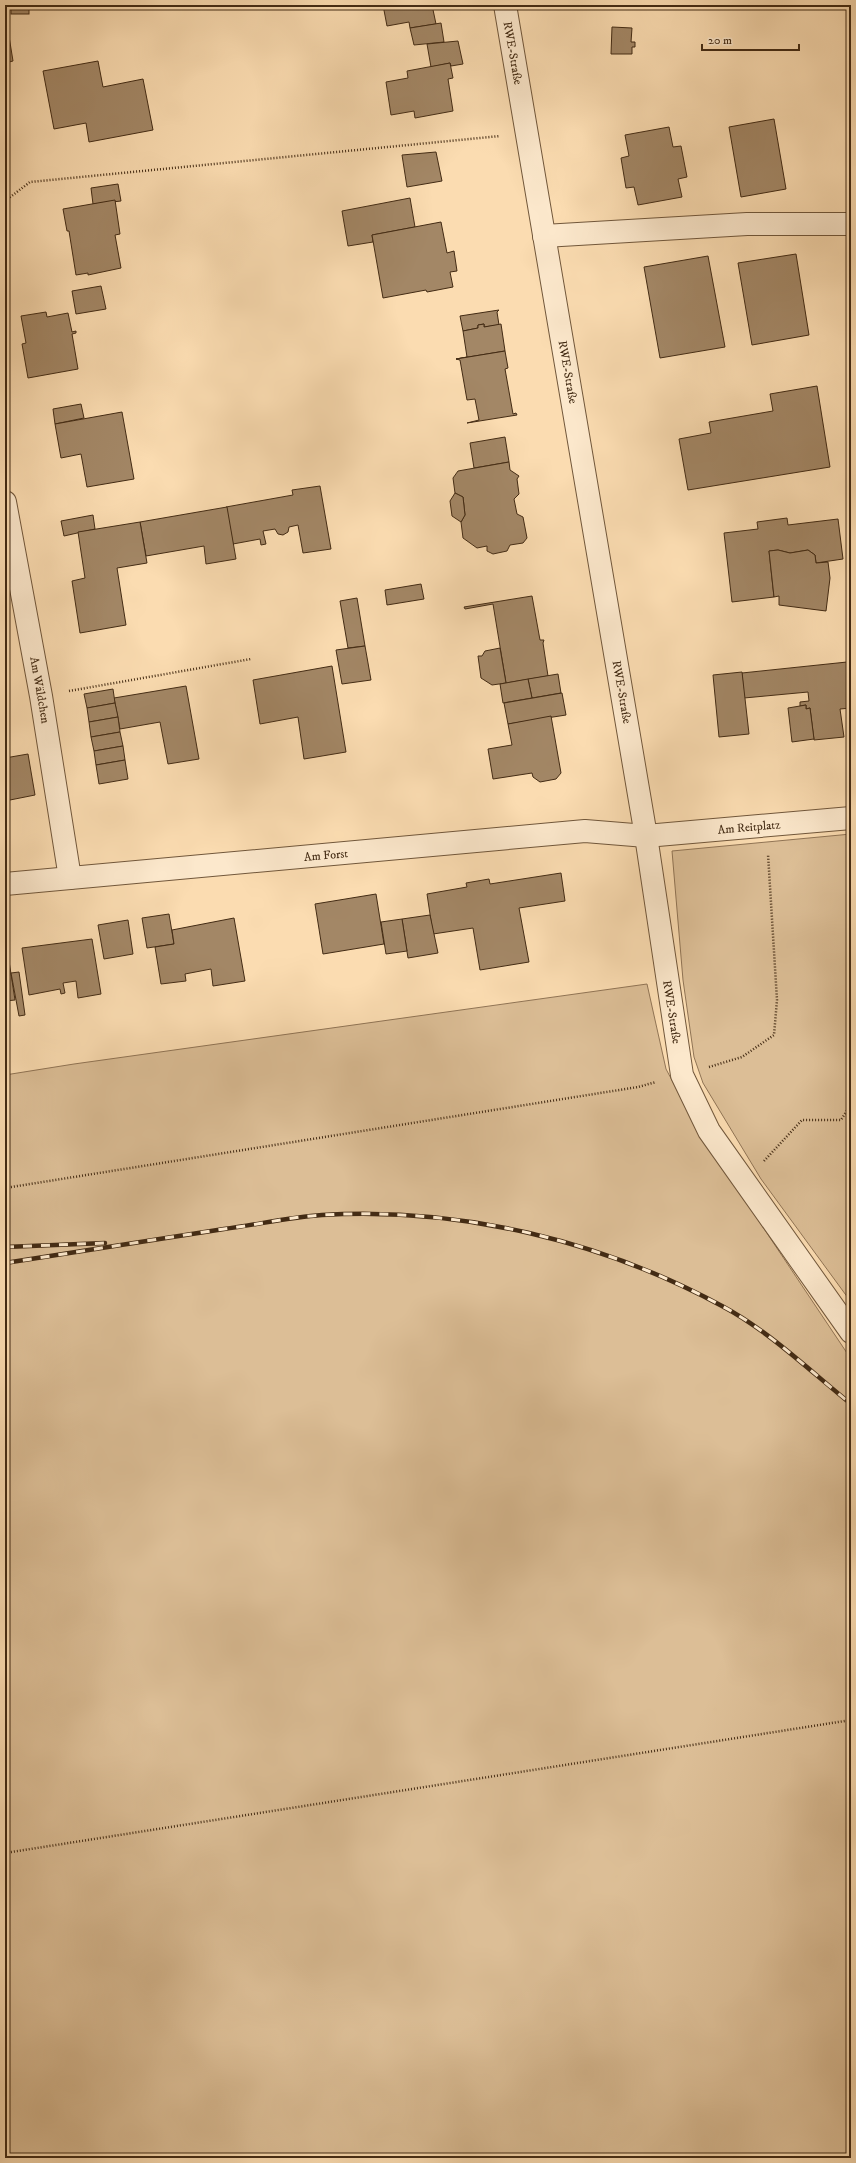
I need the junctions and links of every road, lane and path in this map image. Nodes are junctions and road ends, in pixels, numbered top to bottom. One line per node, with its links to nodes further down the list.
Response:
1 (505, 5): 2 (street, RWE-Straße)
2 (526, 134): 3 (path); 5 (street, RWE-Straße)
3 (5, 201)
4 (851, 224): 5 (street)
5 (544, 236): 11 (street, RWE-Straße)
6 (6, 509): 8 (street, Am Wäldchen)
7 (251, 658): 8 (path)
8 (41, 696): 12 (street, Am Wäldchen)
9 (851, 818): 10 (street, Am Reitplatz)
10 (767, 826): 11 (street, Am Reitplatz); 14 (path)
11 (646, 836): 12 (street, Am Forst); 14 (street, RWE-Straße)
12 (70, 878): 13 (street, Am Forst)
13 (5, 884)
14 (682, 1075): 16 (street, RWE-Straße); 17 (path)
15 (851, 1104): 16 (path)
16 (746, 1181): 18 (street, RWE-Straße)
17 (5, 1188)
18 (851, 1332)
19 (851, 1720): 20 (path)
20 (5, 1854)

